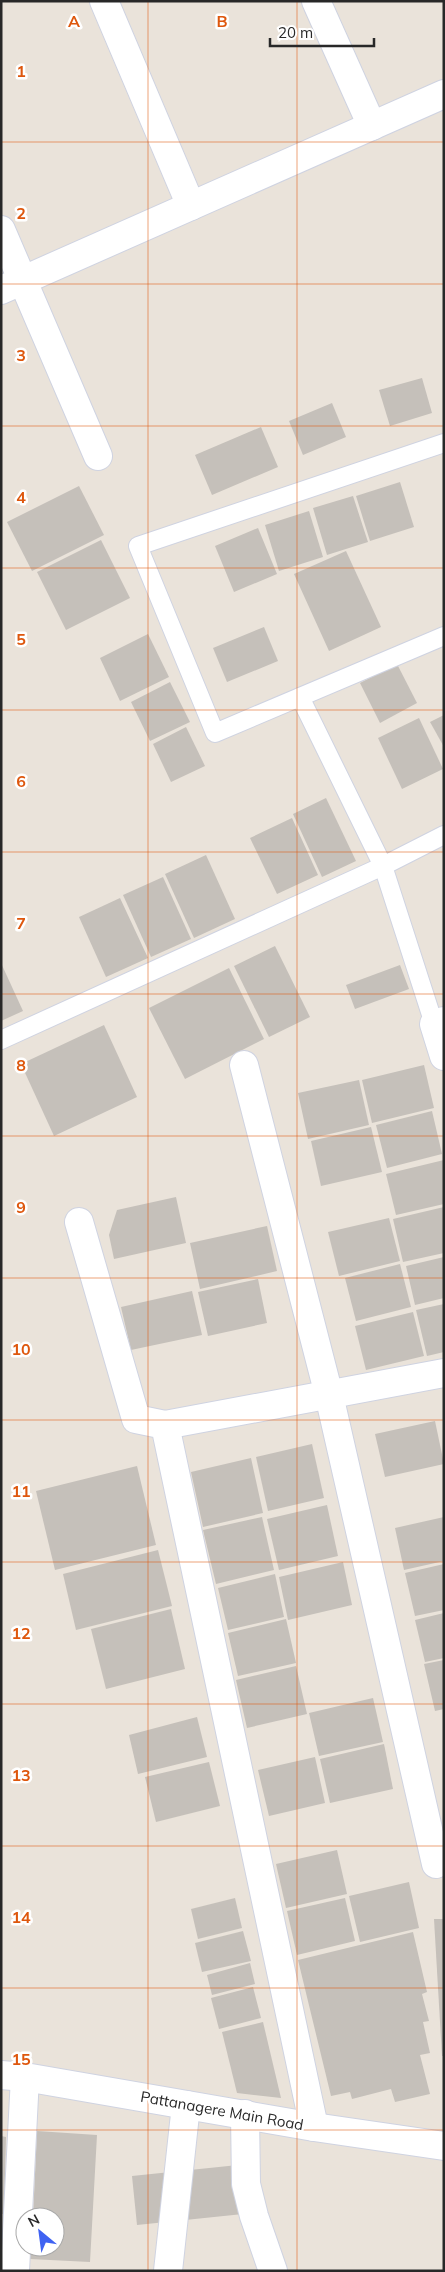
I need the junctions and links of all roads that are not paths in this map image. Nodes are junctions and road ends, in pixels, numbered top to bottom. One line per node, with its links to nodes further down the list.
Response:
1 (104, 1): 5 (street)
2 (316, 1): 4 (street)
3 (444, 94): 4 (street)
4 (372, 126): 5 (street)
5 (192, 206): 7 (street)
6 (1, 230): 7 (street)
7 (12, 286): 9 (street)
8 (444, 443): 11 (lane)
9 (98, 456)
10 (444, 636): 11 (lane)
11 (300, 697): 13 (lane)
12 (444, 835): 13 (lane)
13 (383, 866): 14 (lane); 15 (lane)
14 (439, 1023): 16 (street)
15 (1, 1040)
16 (444, 1056)
17 (244, 1065): 20 (street)
18 (79, 1222): 21 (street)
19 (444, 1374): 20 (street)
20 (329, 1394): 21 (street); 22 (street)
21 (165, 1425): 26 (street)
22 (436, 1864)
23 (13, 2076): 24 (street, Pattanagere Main Road); 28 (street)
24 (186, 2105): 25 (street, Pattanagere Main Road); 29 (street)
25 (245, 2114): 26 (street, Pattanagere Main Road); 30 (street)
26 (314, 2127): 27 (street, Pattanagere Main Road)
27 (444, 2146)
28 (14, 2271)
29 (168, 2271)
30 (273, 2271)

